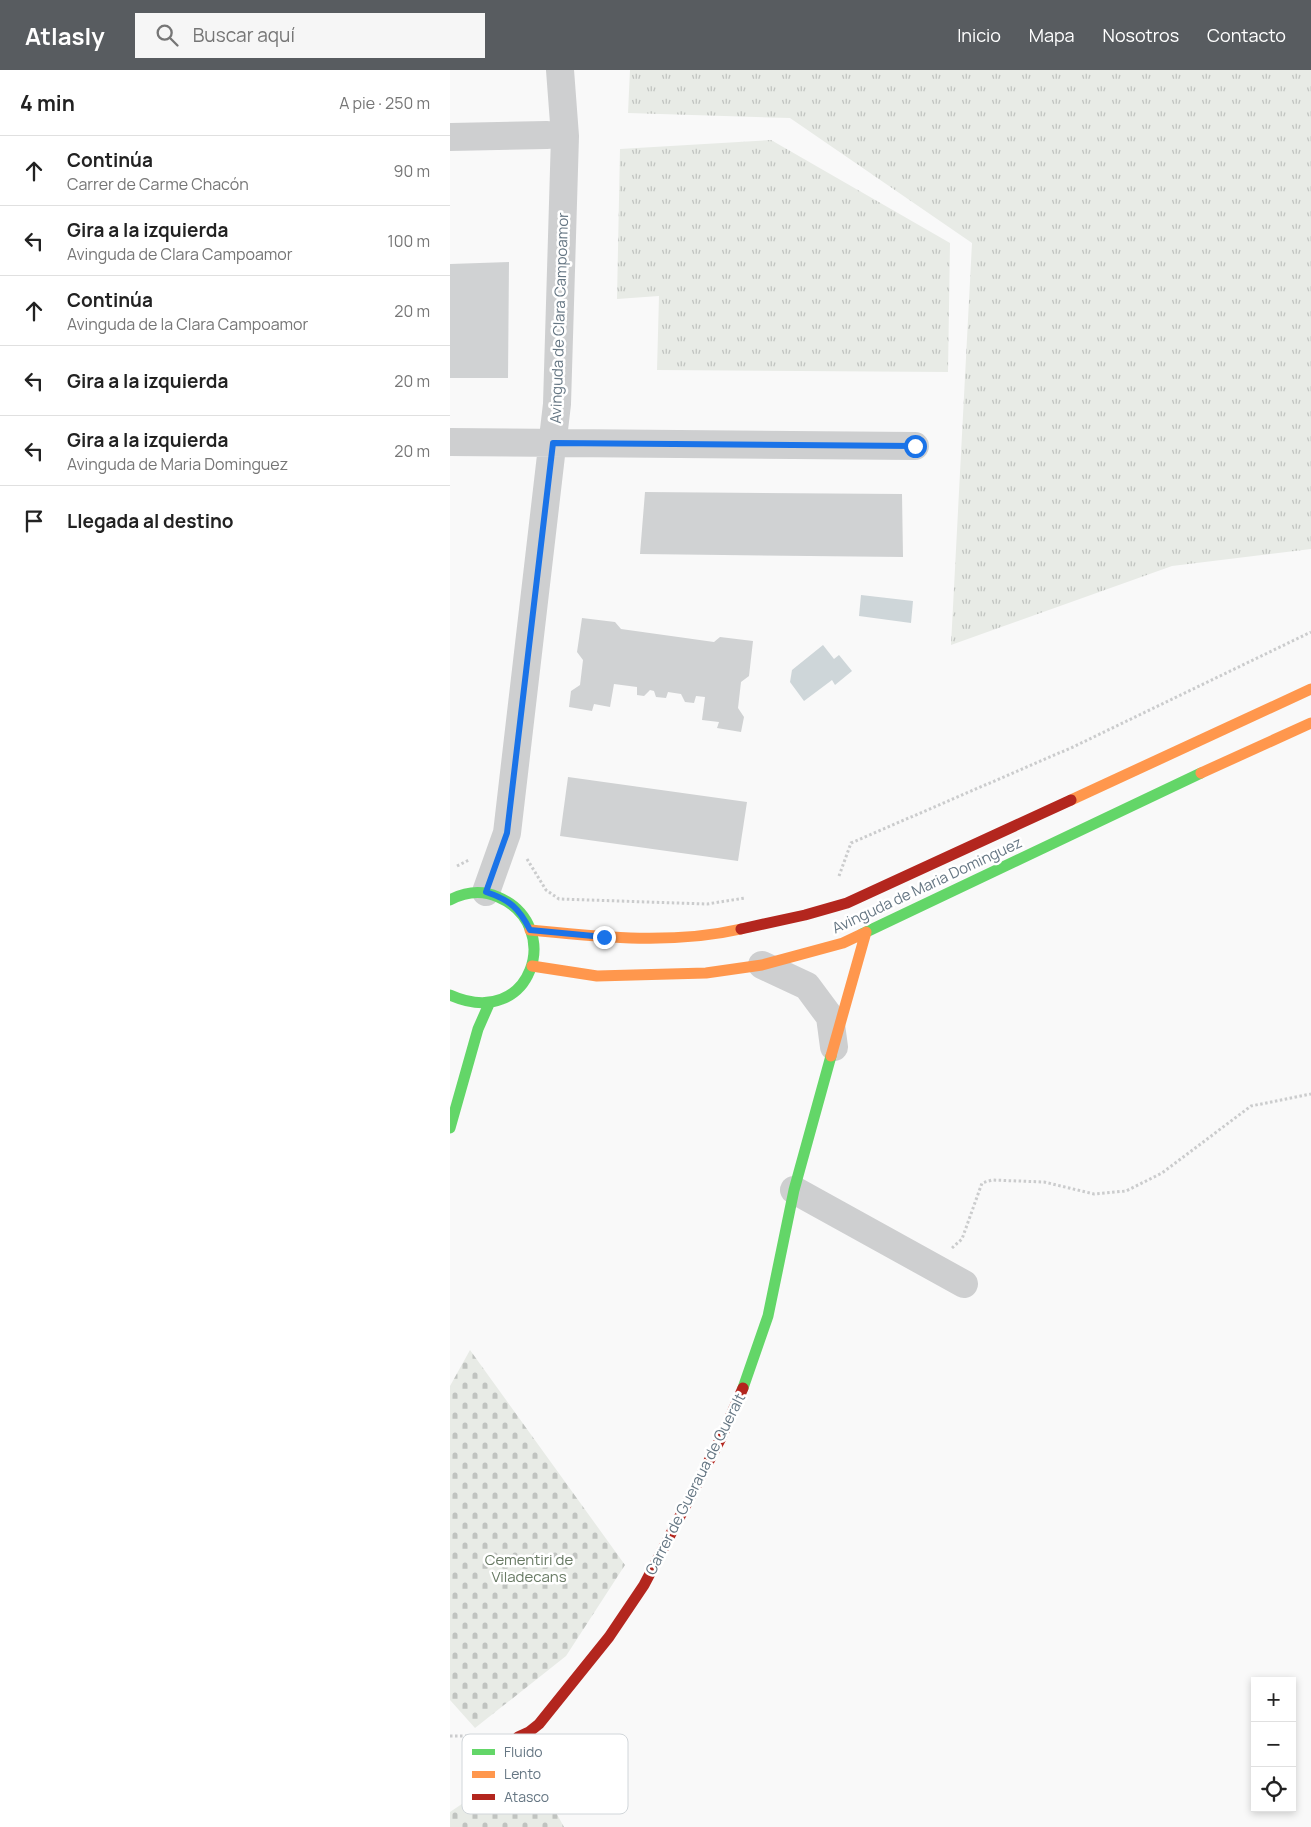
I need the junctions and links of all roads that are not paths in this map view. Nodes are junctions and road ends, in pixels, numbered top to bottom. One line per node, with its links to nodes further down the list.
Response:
1 (560, 70): 5 (street, Avinguda de Clara Campoamor)
2 (547, 135): 3 (street)
3 (450, 137)
4 (450, 442): 5 (street)
5 (553, 443): 6 (street); 9 (street, Avinguda de Clara Campoamor)
6 (915, 446)
7 (1311, 689): 11 (street, Avinguda de Maria Dominguez)
8 (1311, 723): 12 (street, Avinguda de Maria Dominguez)
9 (486, 892): 10 (street); 11 (street)
10 (450, 900)
11 (530, 930): 14 (street)
12 (866, 932): 13 (street, Avinguda de Maria Dominguez); 17 (street, Carrer de Gueraua de Queralt)
13 (762, 965): 14 (street, Avinguda de Maria Dominguez); 17 (street, Carrer de Gueraua de Queralt)
14 (532, 966): 16 (street)
15 (450, 995): 16 (street)
16 (489, 1004): 18 (street)
17 (834, 1047): 19 (street, Carrer de Gueraua de Queralt)
18 (450, 1128)
19 (794, 1190): 20 (street); 21 (street, Carrer de Gueraua de Queralt)
20 (964, 1284)
21 (525, 1734)

